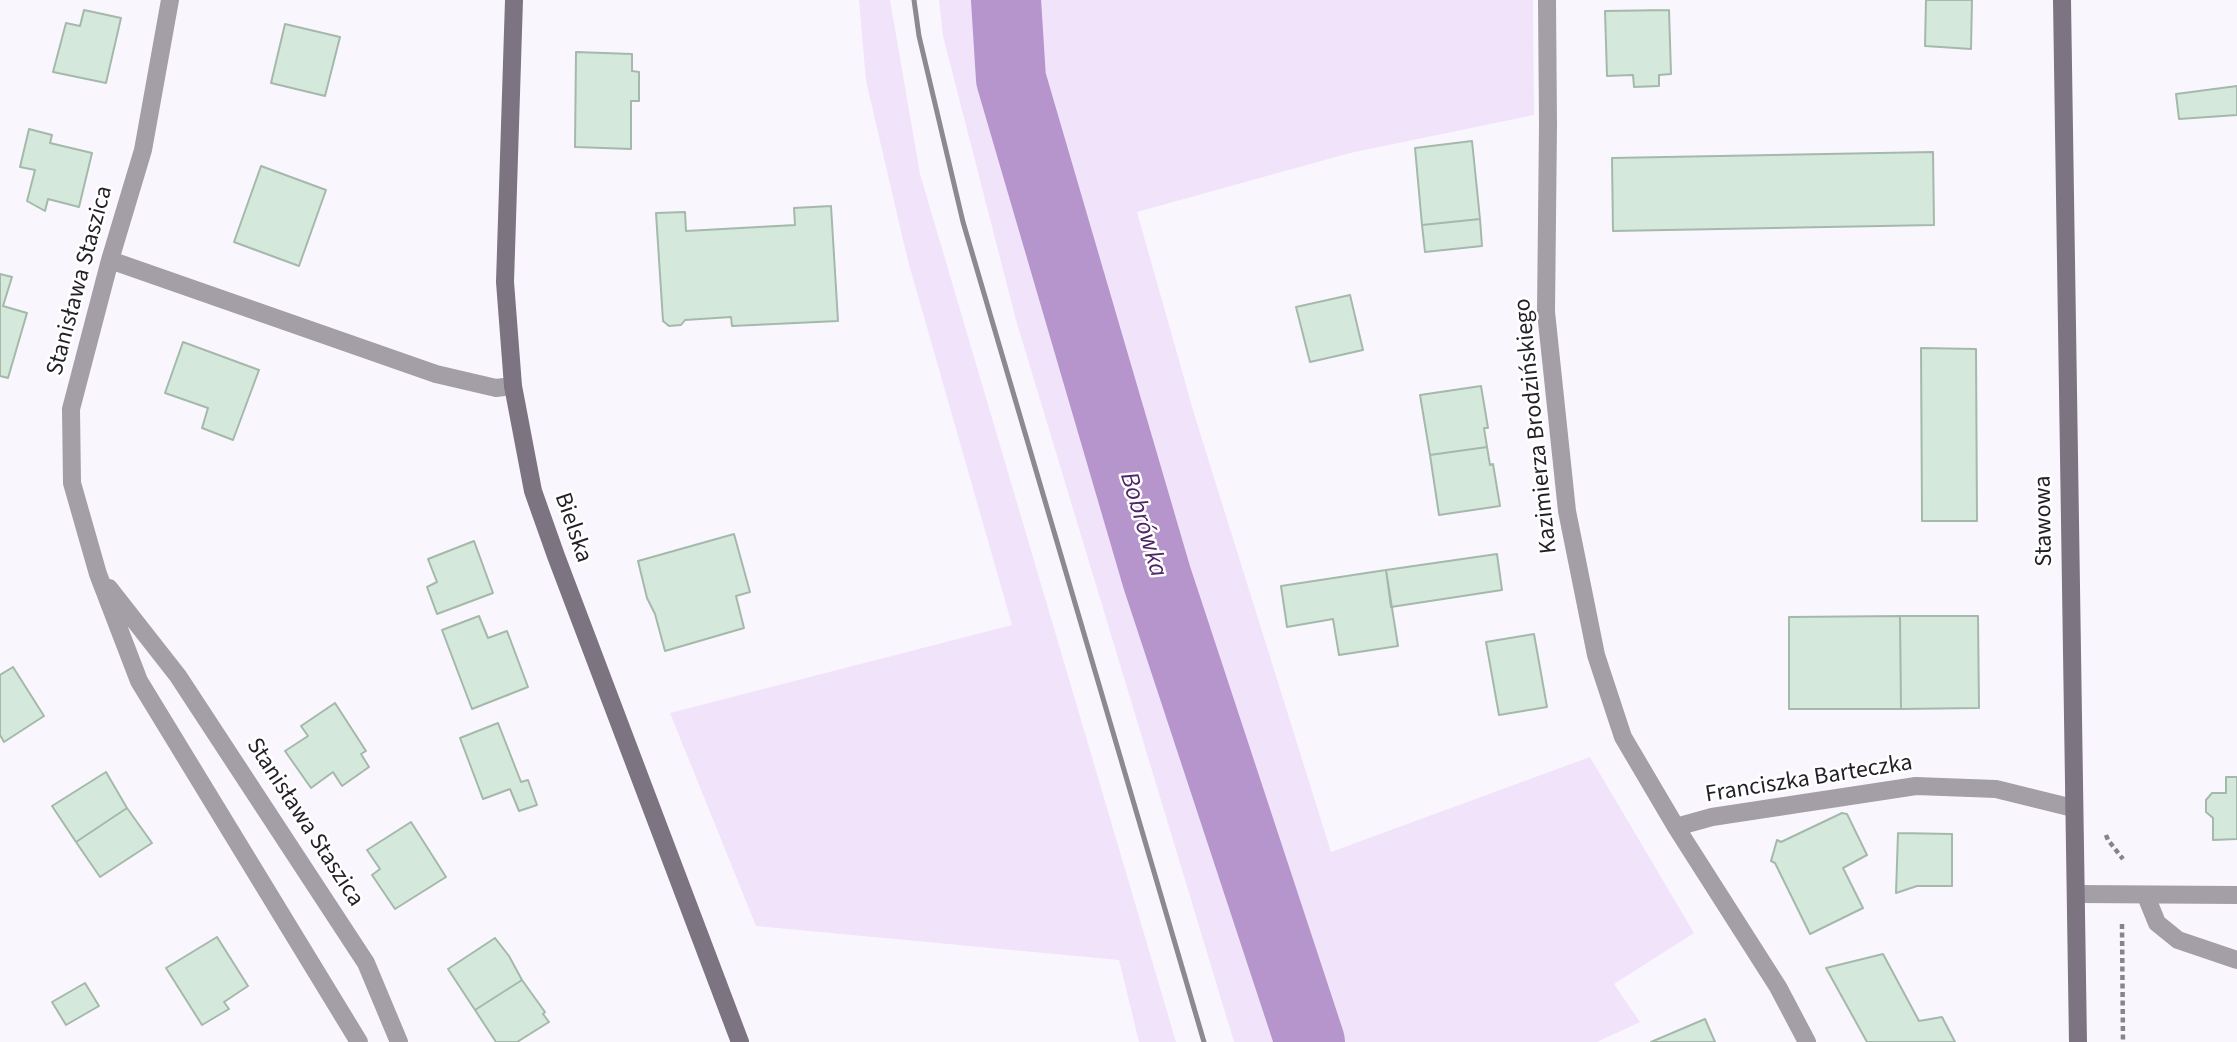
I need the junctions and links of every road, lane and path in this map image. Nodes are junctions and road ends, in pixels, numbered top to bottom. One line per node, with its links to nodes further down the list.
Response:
1 (170, 0): 5 (street, Stanisława Staszica)
2 (514, 0): 6 (street, Bielska)
3 (1547, 0): 9 (street, Kazimierza Brodzińskiego)
4 (2062, 0): 8 (street, Stawowa)
5 (110, 260): 6 (street); 7 (street, Stanisława Staszica)
6 (513, 386): 16 (street, Bielska)
7 (98, 574): 14 (street, Stanisława Staszica); 15 (street, Stanisława Staszica)
8 (2074, 808): 9 (street, Franciszka Barteczka); 10 (street, Stawowa)
9 (1676, 827): 17 (street, Kazimierza Brodzińskiego)
10 (2076, 894): 12 (street); 18 (street, Stawowa)
11 (2237, 895): 12 (street)
12 (2146, 896): 13 (street)
13 (2237, 960)
14 (359, 1042)
15 (399, 1042)
16 (740, 1042)
17 (1807, 1042)
18 (2078, 1042)

